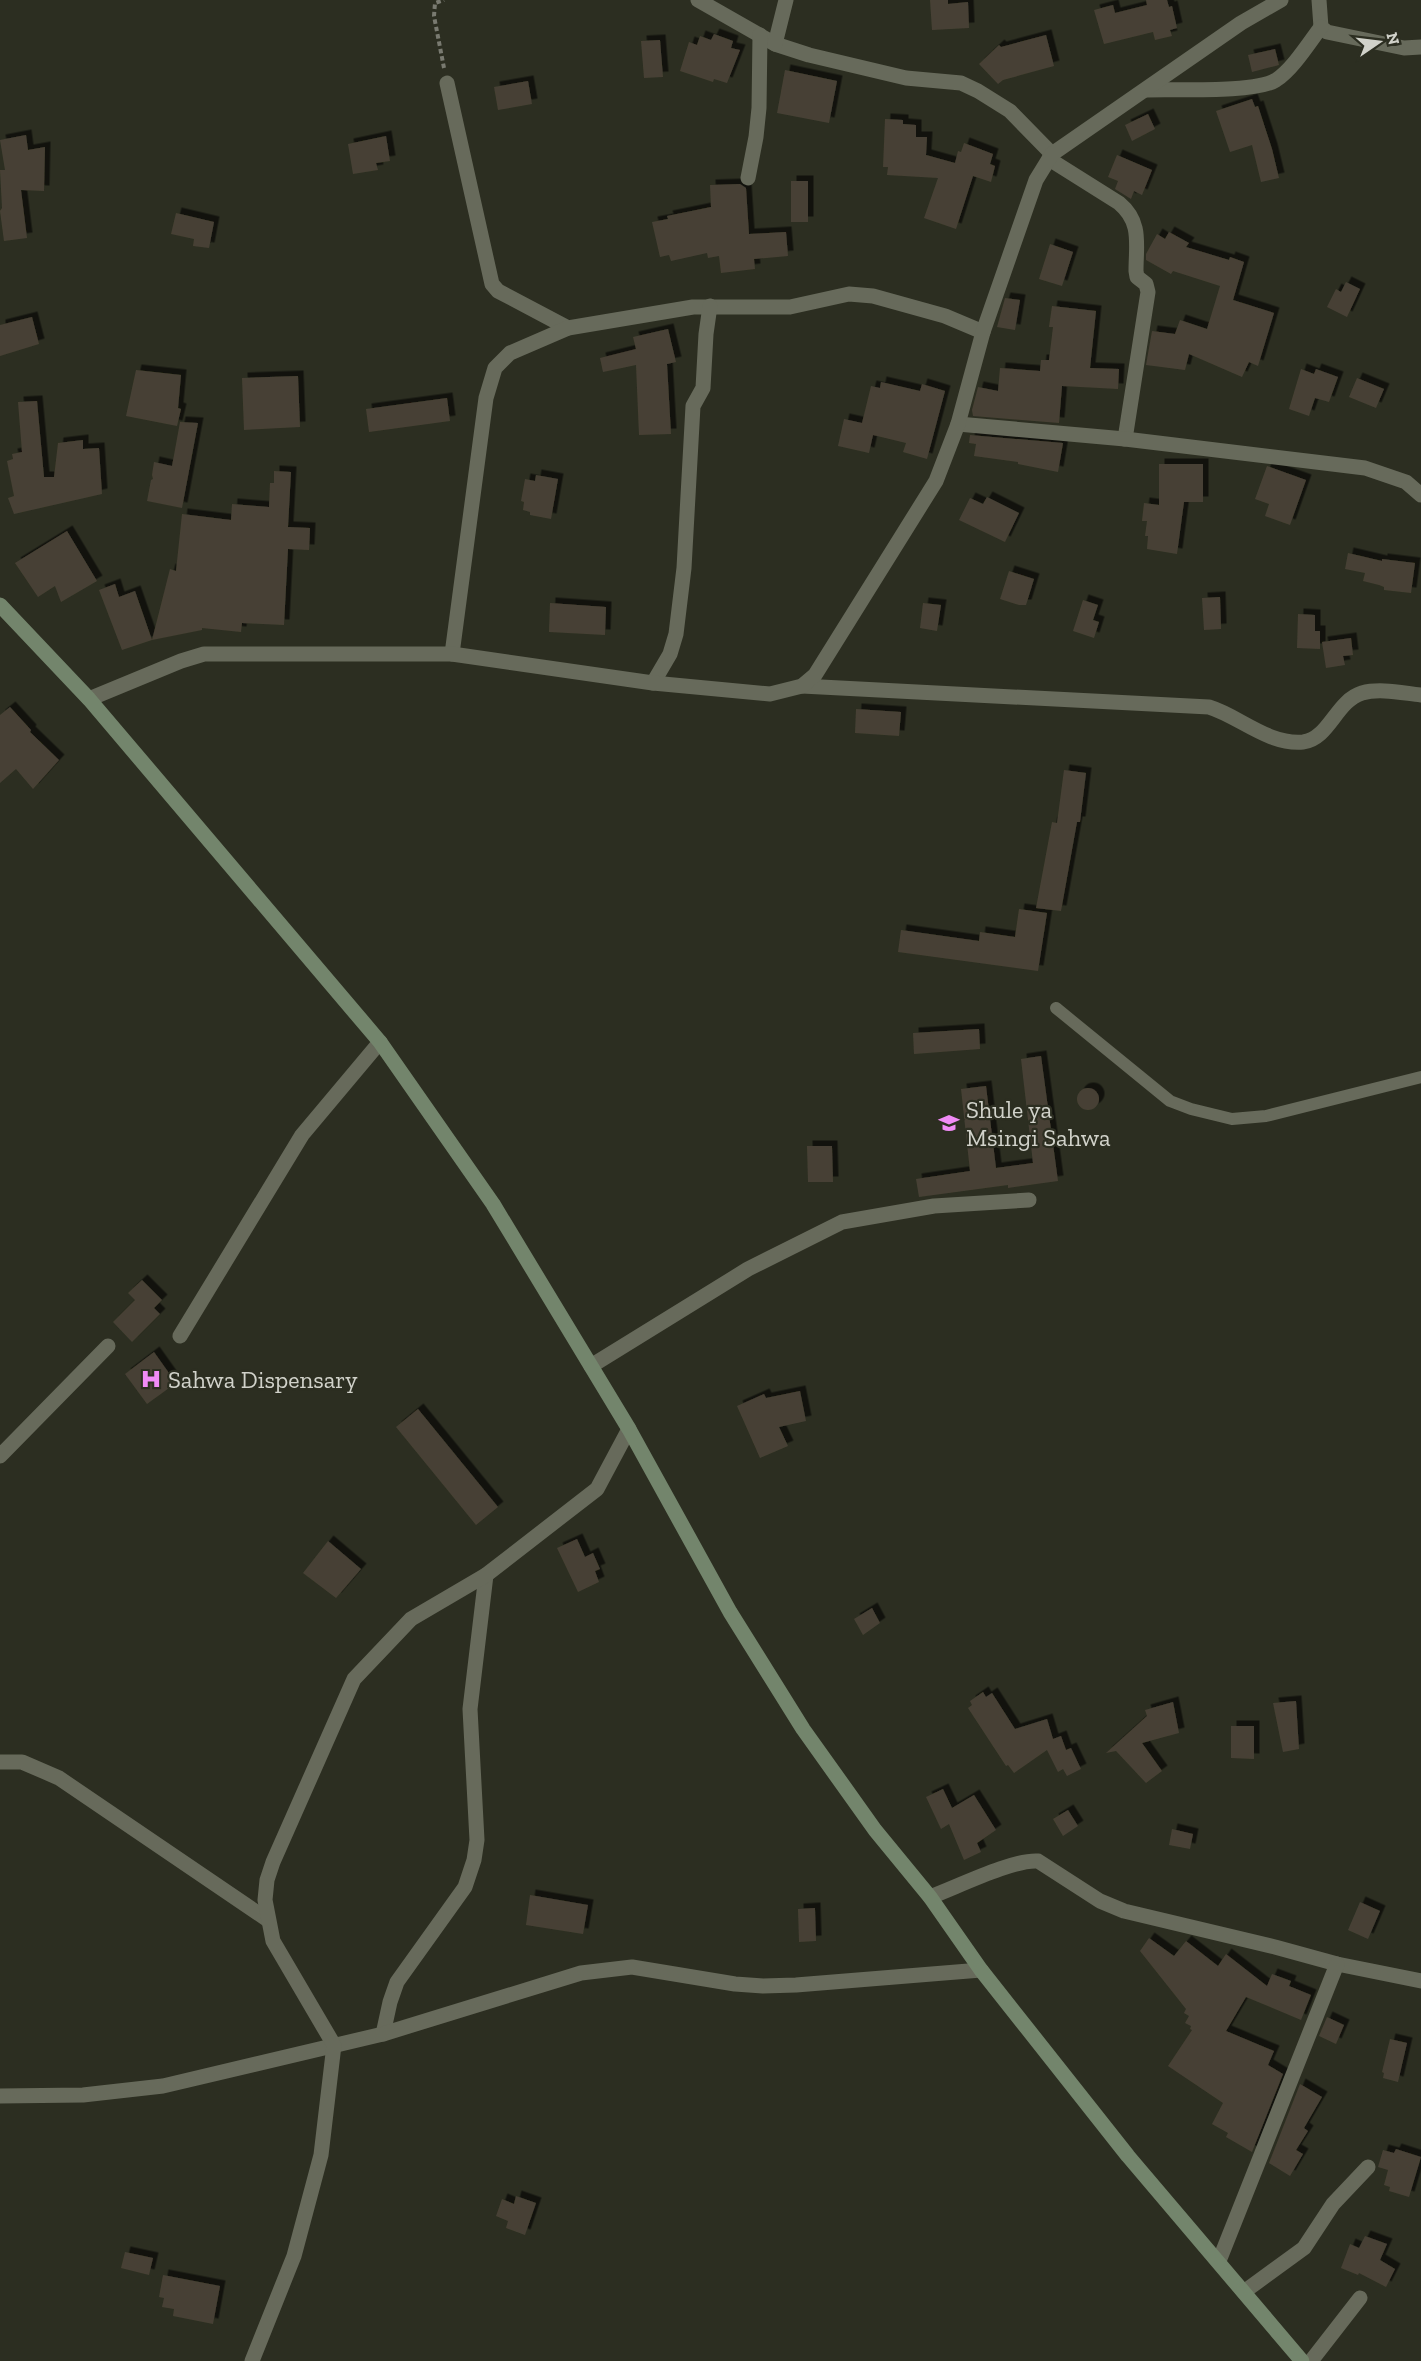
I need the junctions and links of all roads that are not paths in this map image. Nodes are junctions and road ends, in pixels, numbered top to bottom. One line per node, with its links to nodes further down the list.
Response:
1 (698, 0): 6 (street)
2 (786, 0): 7 (street)
3 (1281, 0): 10 (street)
4 (1319, 0): 5 (street)
5 (1321, 27): 8 (street); 10 (street)
6 (760, 35): 7 (street); 12 (street)
7 (775, 44): 11 (street)
8 (1421, 47)
9 (447, 83): 14 (street)
10 (1147, 90): 11 (street)
11 (1050, 157): 15 (street); 17 (street)
12 (748, 178)
13 (710, 306): 14 (street); 15 (street); 22 (street)
14 (568, 328): 21 (street)
15 (983, 332): 16 (street)
16 (958, 424): 17 (street); 23 (street)
17 (1125, 440): 18 (street)
18 (1413, 482): 19 (street)
19 (1421, 495)
20 (0, 605): 25 (main road)
21 (452, 654): 22 (street); 25 (street)
22 (653, 683): 23 (street)
23 (802, 686): 24 (street)
24 (1421, 695)
25 (88, 699): 27 (main road)
26 (1056, 1008): 28 (lane)
27 (380, 1042): 30 (street); 32 (main road)
28 (1421, 1077)
29 (1029, 1200): 32 (street)
30 (180, 1336)
31 (108, 1346): 34 (street)
32 (591, 1366): 33 (main road)
33 (629, 1429): 35 (street); 37 (main road)
34 (0, 1456)
35 (486, 1575): 38 (street); 42 (street)
36 (0, 1762): 38 (street)
37 (930, 1898): 39 (street); 40 (main road)
38 (268, 1920): 43 (street)
39 (1337, 1964): 41 (street); 46 (street)
40 (981, 1970): 42 (street); 46 (main road)
41 (1421, 1981)
42 (384, 2034): 43 (street)
43 (334, 2045): 44 (street); 49 (street)
44 (0, 2096)
45 (1368, 2167): 47 (street)
46 (1219, 2261): 47 (main road)
47 (1245, 2291): 50 (main road)
48 (1360, 2298): 51 (street)
49 (252, 2361)
50 (1302, 2361)
51 (1311, 2361)

